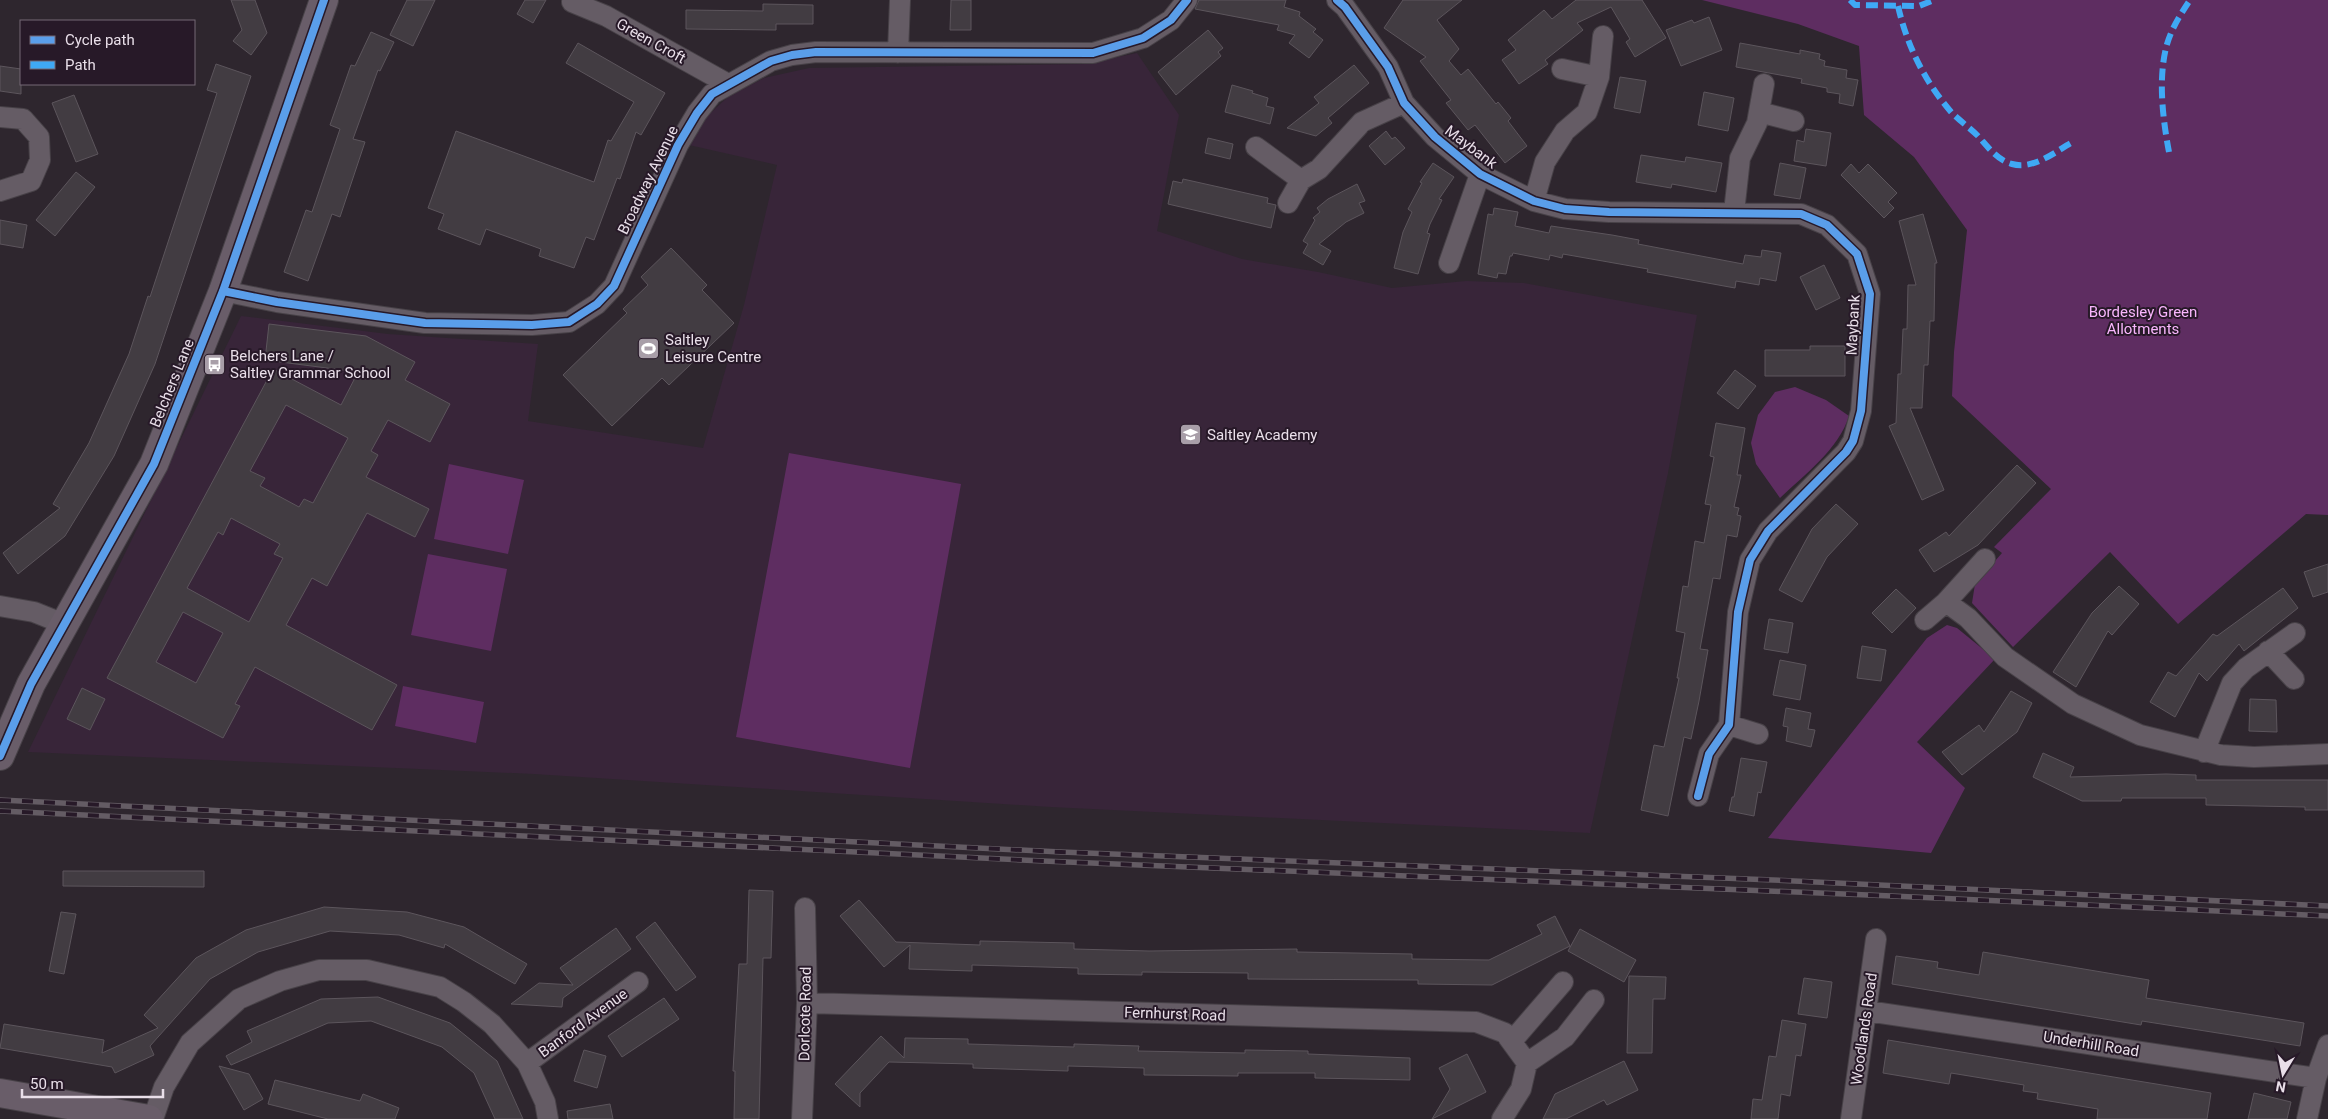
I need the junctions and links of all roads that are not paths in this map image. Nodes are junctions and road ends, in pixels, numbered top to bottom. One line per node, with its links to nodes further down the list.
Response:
1 (324, 0): 24 (street, Belchers Lane)
2 (900, 0): 7 (street)
3 (1187, 0): 7 (street, Broadway Avenue)
4 (572, 2): 10 (street, Green Croft)
5 (1345, 2): 12 (street, Maybank)
6 (1603, 36): 9 (street)
7 (898, 53): 10 (street, Broadway Avenue)
8 (1562, 69): 9 (street)
9 (1598, 77): 20 (street)
10 (728, 84): 24 (street, Broadway Avenue)
11 (1764, 84): 13 (street)
12 (1404, 103): 17 (street, Maybank); 18 (street)
13 (1759, 112): 15 (street); 22 (street)
14 (0, 117): 19 (street)
15 (1794, 121)
16 (1256, 147): 18 (street)
17 (1480, 174): 20 (street, Maybank); 23 (street)
18 (1301, 180): 21 (street)
19 (0, 191)
20 (1534, 201): 22 (street, Maybank)
21 (1288, 203)
22 (1734, 212): 33 (street, Maybank)
23 (1449, 263)
24 (224, 291): 29 (street, Belchers Lane)
25 (1985, 559): 26 (street)
26 (1946, 602): 28 (street); 35 (street)
27 (0, 606): 29 (street)
28 (1925, 620)
29 (64, 624): 37 (street, Belchers Lane)
30 (2295, 633): 31 (street)
31 (2268, 651): 32 (street); 35 (street)
32 (2294, 679)
33 (1729, 725): 34 (street); 38 (street)
34 (1758, 734)
35 (2204, 752): 36 (street)
36 (2328, 754)
37 (0, 756)
38 (1698, 796)
39 (806, 908): 44 (street, Dorlcote Road)
40 (1876, 939): 45 (street, Woodlands Road)
41 (638, 982): 48 (street, Banford Avenue)
42 (1563, 982): 46 (street)
43 (1594, 1000): 49 (street)
44 (806, 1003): 46 (street, Fernhurst Road); 55 (street, Dorlcote Road)
45 (1867, 1010): 50 (street, Underhill Road); 57 (street, Woodlands Road)
46 (1512, 1041): 49 (street, Fernhurst Road)
47 (2328, 1045): 50 (street)
48 (527, 1063): 53 (street); 54 (street)
49 (1527, 1063): 56 (street)
50 (2316, 1078): 58 (street)
51 (0, 1092): 52 (street)
52 (149, 1119)
53 (153, 1119)
54 (548, 1119)
55 (802, 1119)
56 (1502, 1119)
57 (1851, 1119)
58 (2307, 1119)

